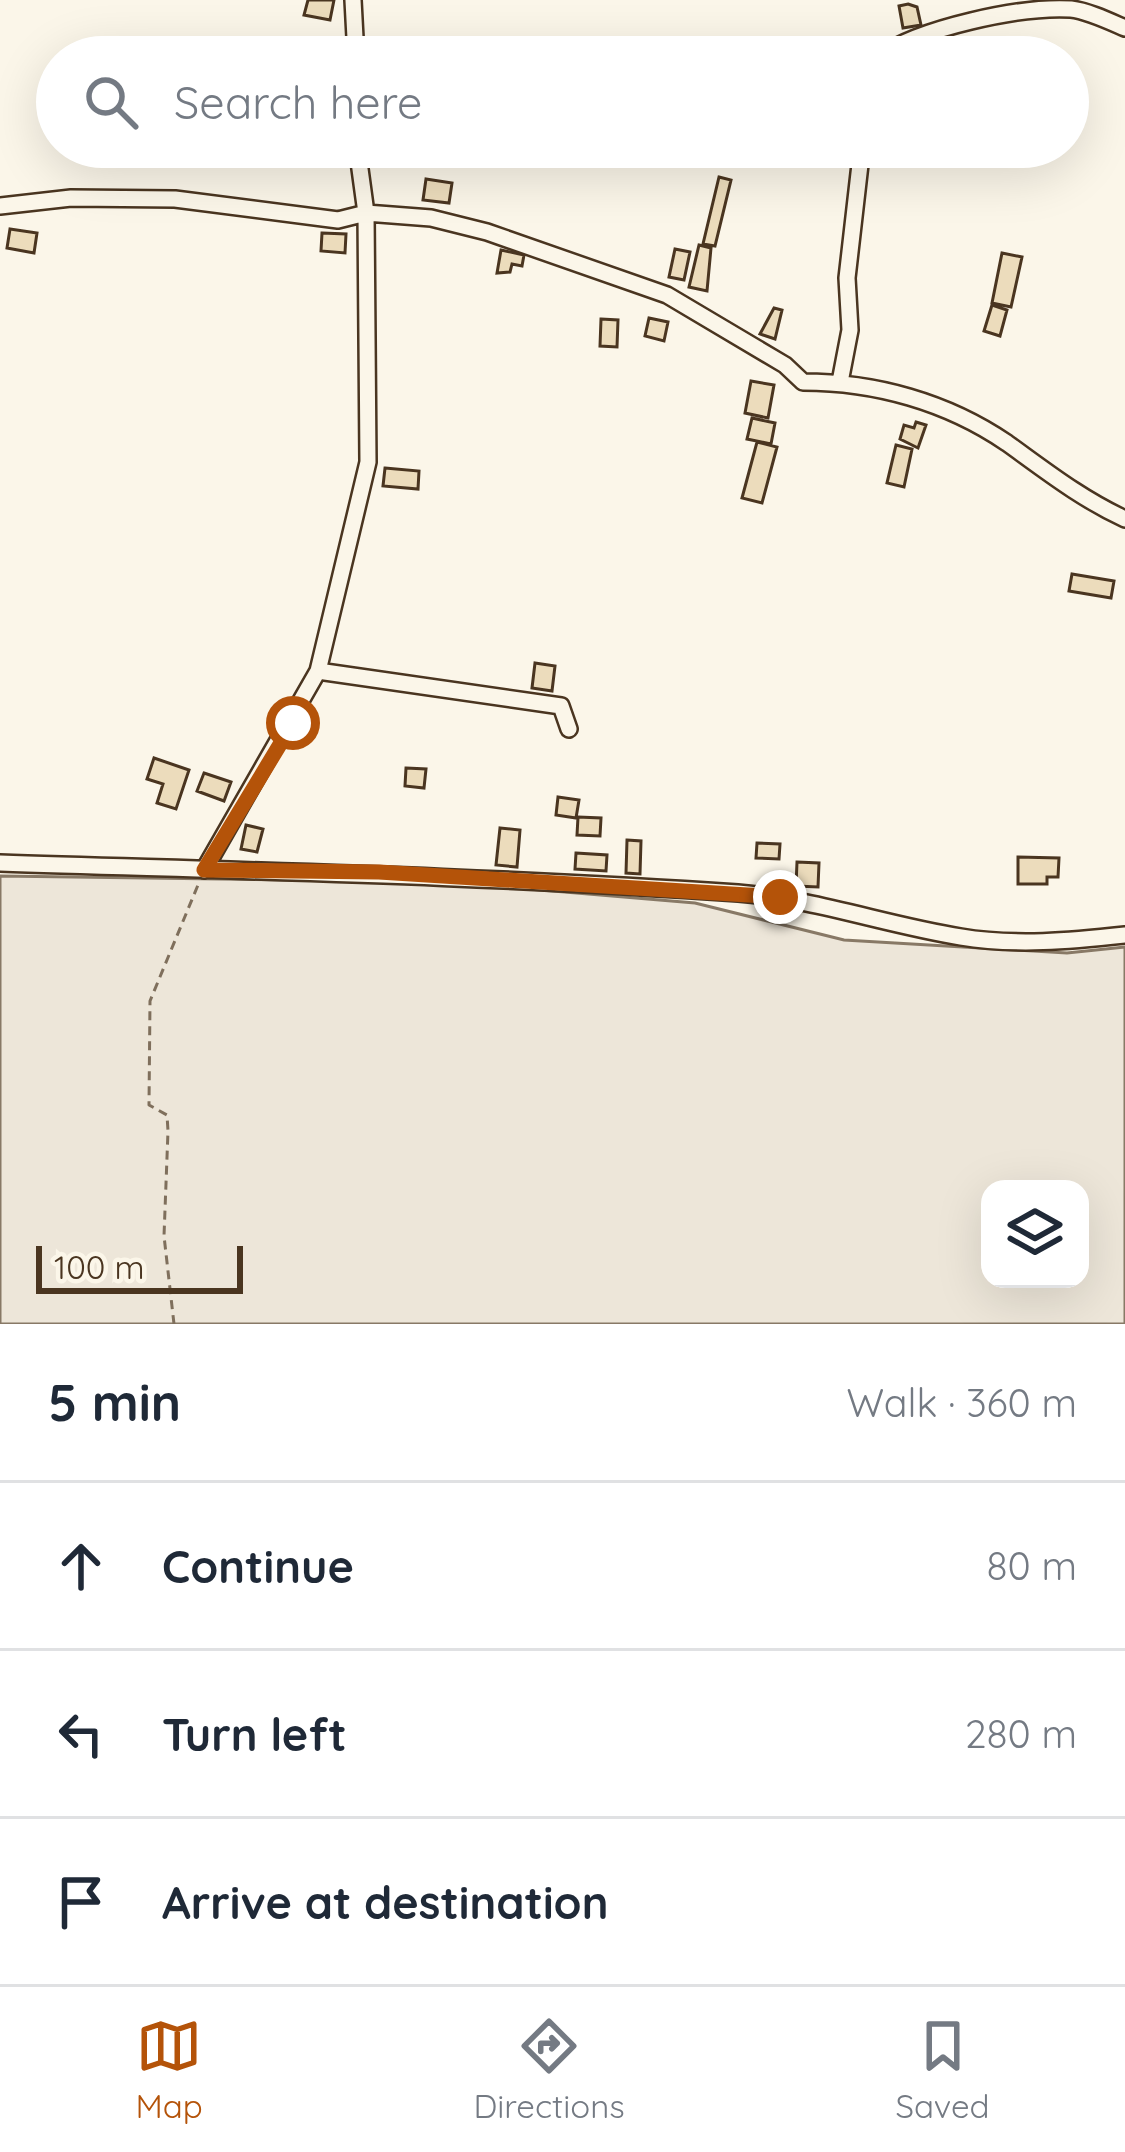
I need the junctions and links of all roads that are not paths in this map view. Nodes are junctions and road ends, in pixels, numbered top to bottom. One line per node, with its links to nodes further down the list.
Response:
1 (353, 0): 3 (street)
2 (1125, 28): 4 (street)
3 (355, 36)
4 (918, 36)
5 (361, 168): 8 (street)
6 (860, 168): 9 (street)
7 (0, 206): 8 (street)
8 (366, 213): 9 (street); 11 (street)
9 (840, 382): 10 (street)
10 (1125, 519)
11 (318, 671): 12 (street); 14 (street)
12 (569, 729)
13 (0, 863): 14 (street)
14 (204, 870): 15 (street)
15 (1125, 935)

